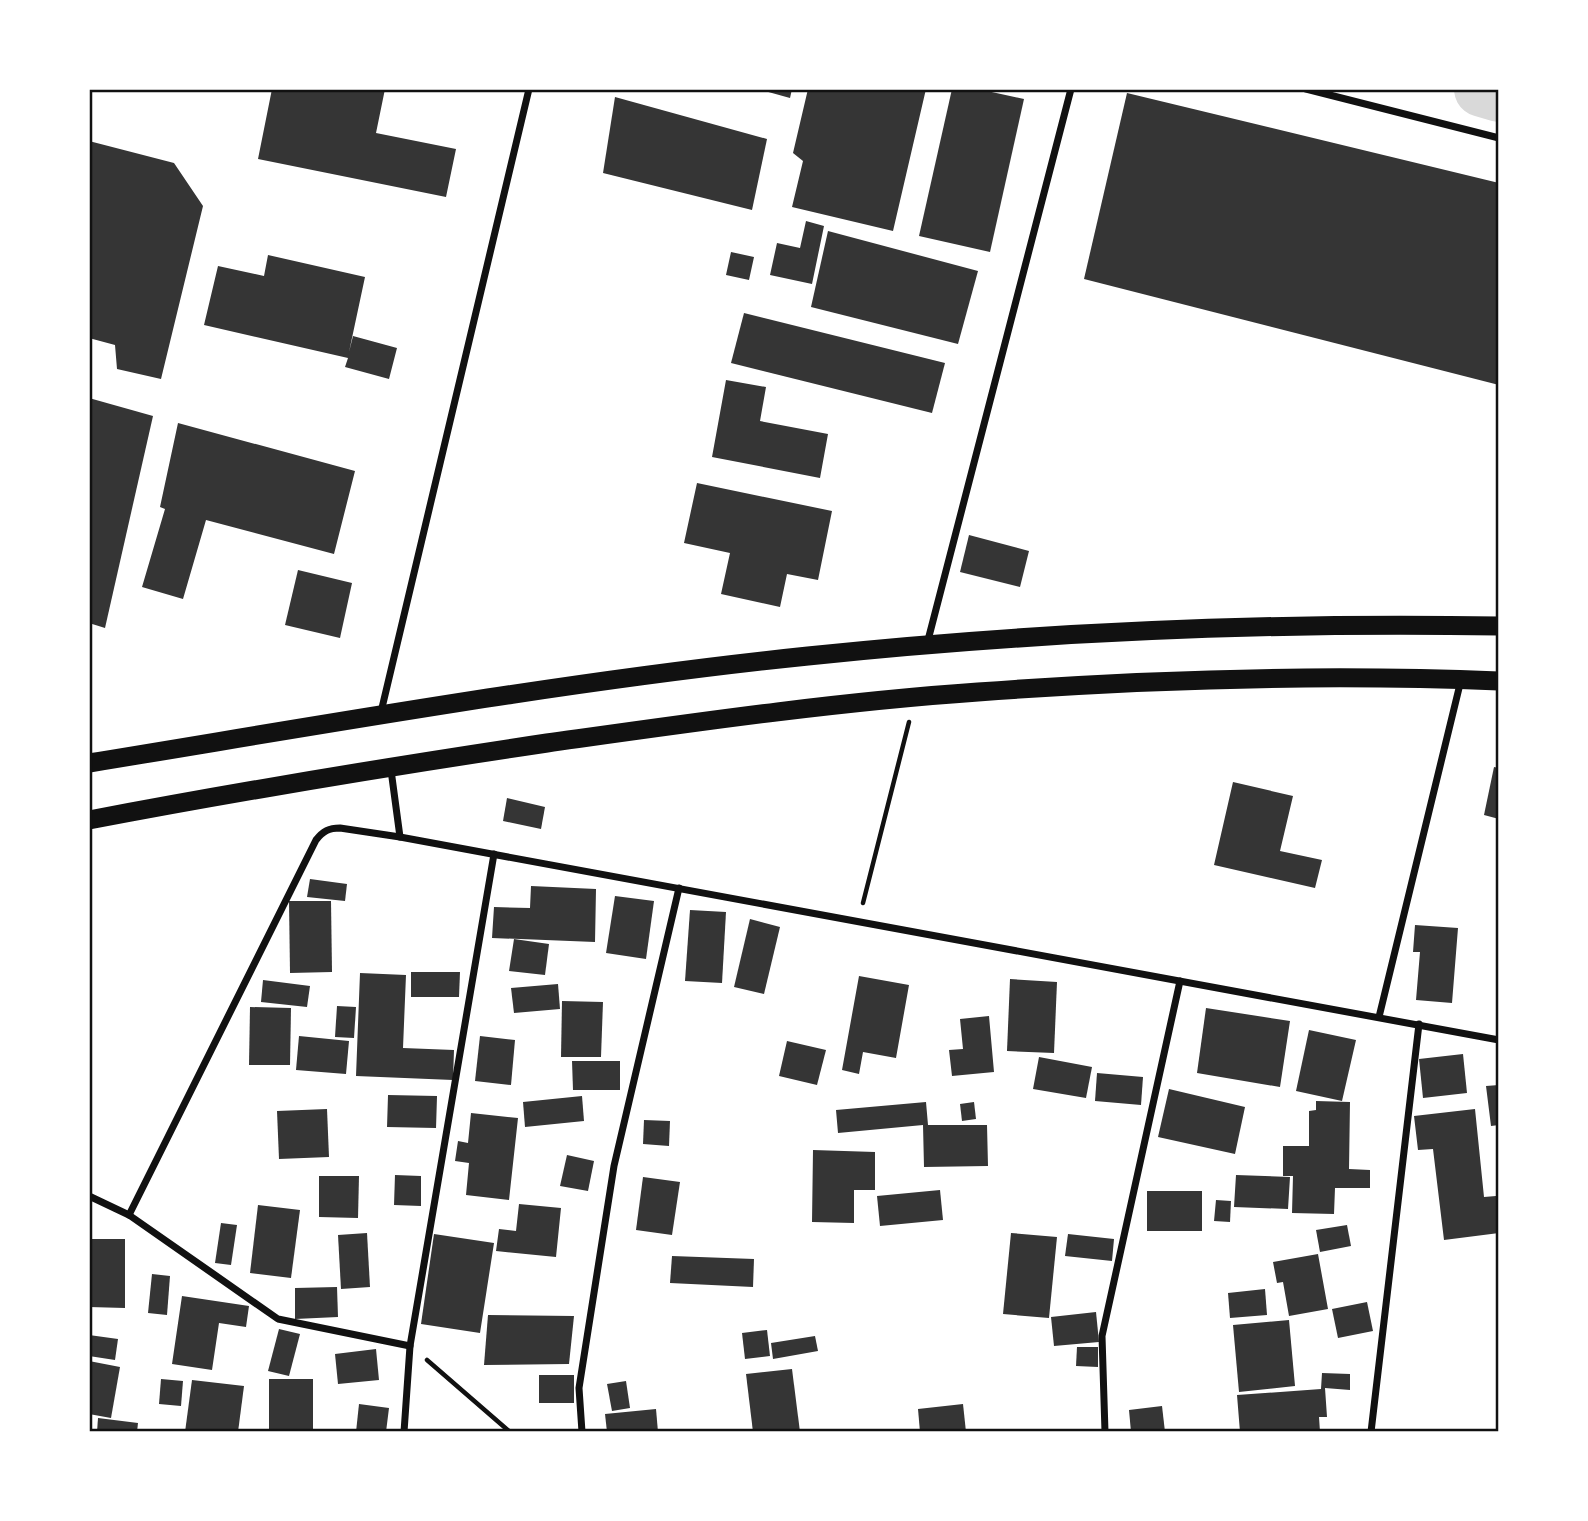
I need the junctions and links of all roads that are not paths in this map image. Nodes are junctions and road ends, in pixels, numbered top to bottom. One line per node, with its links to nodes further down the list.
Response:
1 (529, 89): 9 (street)
2 (1070, 89): 6 (street)
3 (1306, 89): 4 (street)
4 (1499, 138)
5 (1499, 626): 6 (highway)
6 (927, 644): 9 (highway)
7 (1461, 680): 8 (highway); 11 (highway); 17 (street)
8 (1499, 681)
9 (380, 715): 10 (highway)
10 (89, 763)
11 (390, 766): 12 (highway); 13 (street)
12 (89, 820)
13 (400, 837): 14 (street); 21 (street)
14 (494, 855): 15 (street); 22 (street)
15 (679, 888): 16 (street); 24 (street)
16 (1180, 981): 17 (street); 25 (street)
17 (1379, 1017): 18 (street)
18 (1419, 1024): 19 (street); 26 (street)
19 (1499, 1040)
20 (89, 1196): 21 (street)
21 (130, 1215): 22 (street)
22 (410, 1346): 23 (street)
23 (404, 1432)
24 (582, 1432)
25 (1105, 1432)
26 (1371, 1432)

